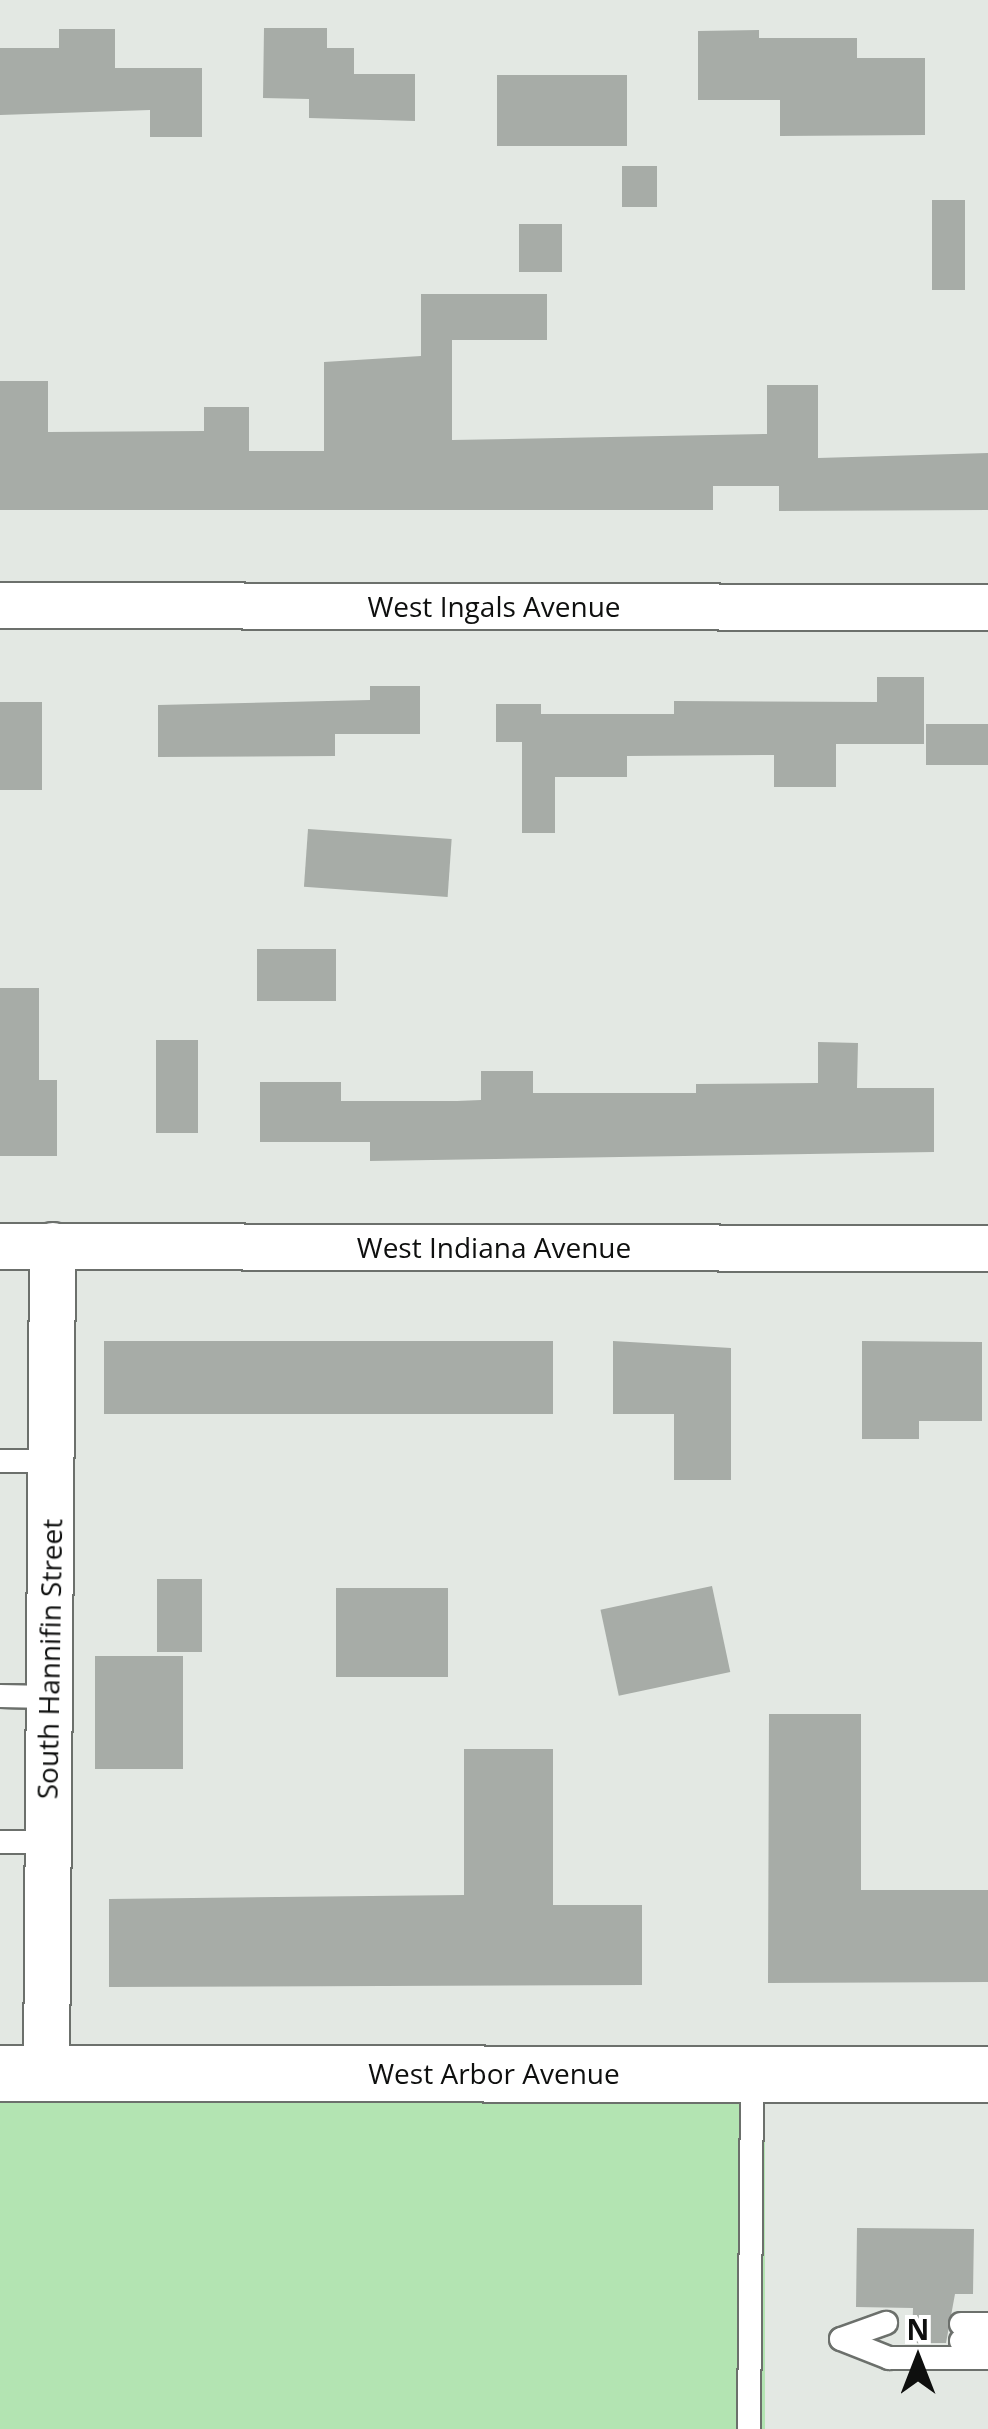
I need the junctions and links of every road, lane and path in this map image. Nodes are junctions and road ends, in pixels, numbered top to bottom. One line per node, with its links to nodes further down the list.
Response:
1 (0, 605): 2 (street, West Ingals Avenue)
2 (988, 607)
3 (0, 1246): 4 (street, West Indiana Avenue)
4 (52, 1246): 5 (street, West Indiana Avenue); 7 (street, South Hannifin Street)
5 (988, 1248)
6 (0, 1460): 7 (lane)
7 (51, 1461): 9 (street, South Hannifin Street)
8 (0, 1696): 9 (lane)
9 (48, 1697): 11 (street, South Hannifin Street)
10 (0, 1842): 11 (lane)
11 (46, 1842): 12 (street, South Hannifin Street)
12 (23, 2073): 13 (main road, West Arbor Avenue)
13 (752, 2073): 14 (main road, West Arbor Avenue); 19 (lane)
14 (988, 2074)
15 (988, 2324): 17 (lane)
16 (887, 2332): 18 (lane)
17 (988, 2342)
18 (988, 2358)
19 (748, 2429)

